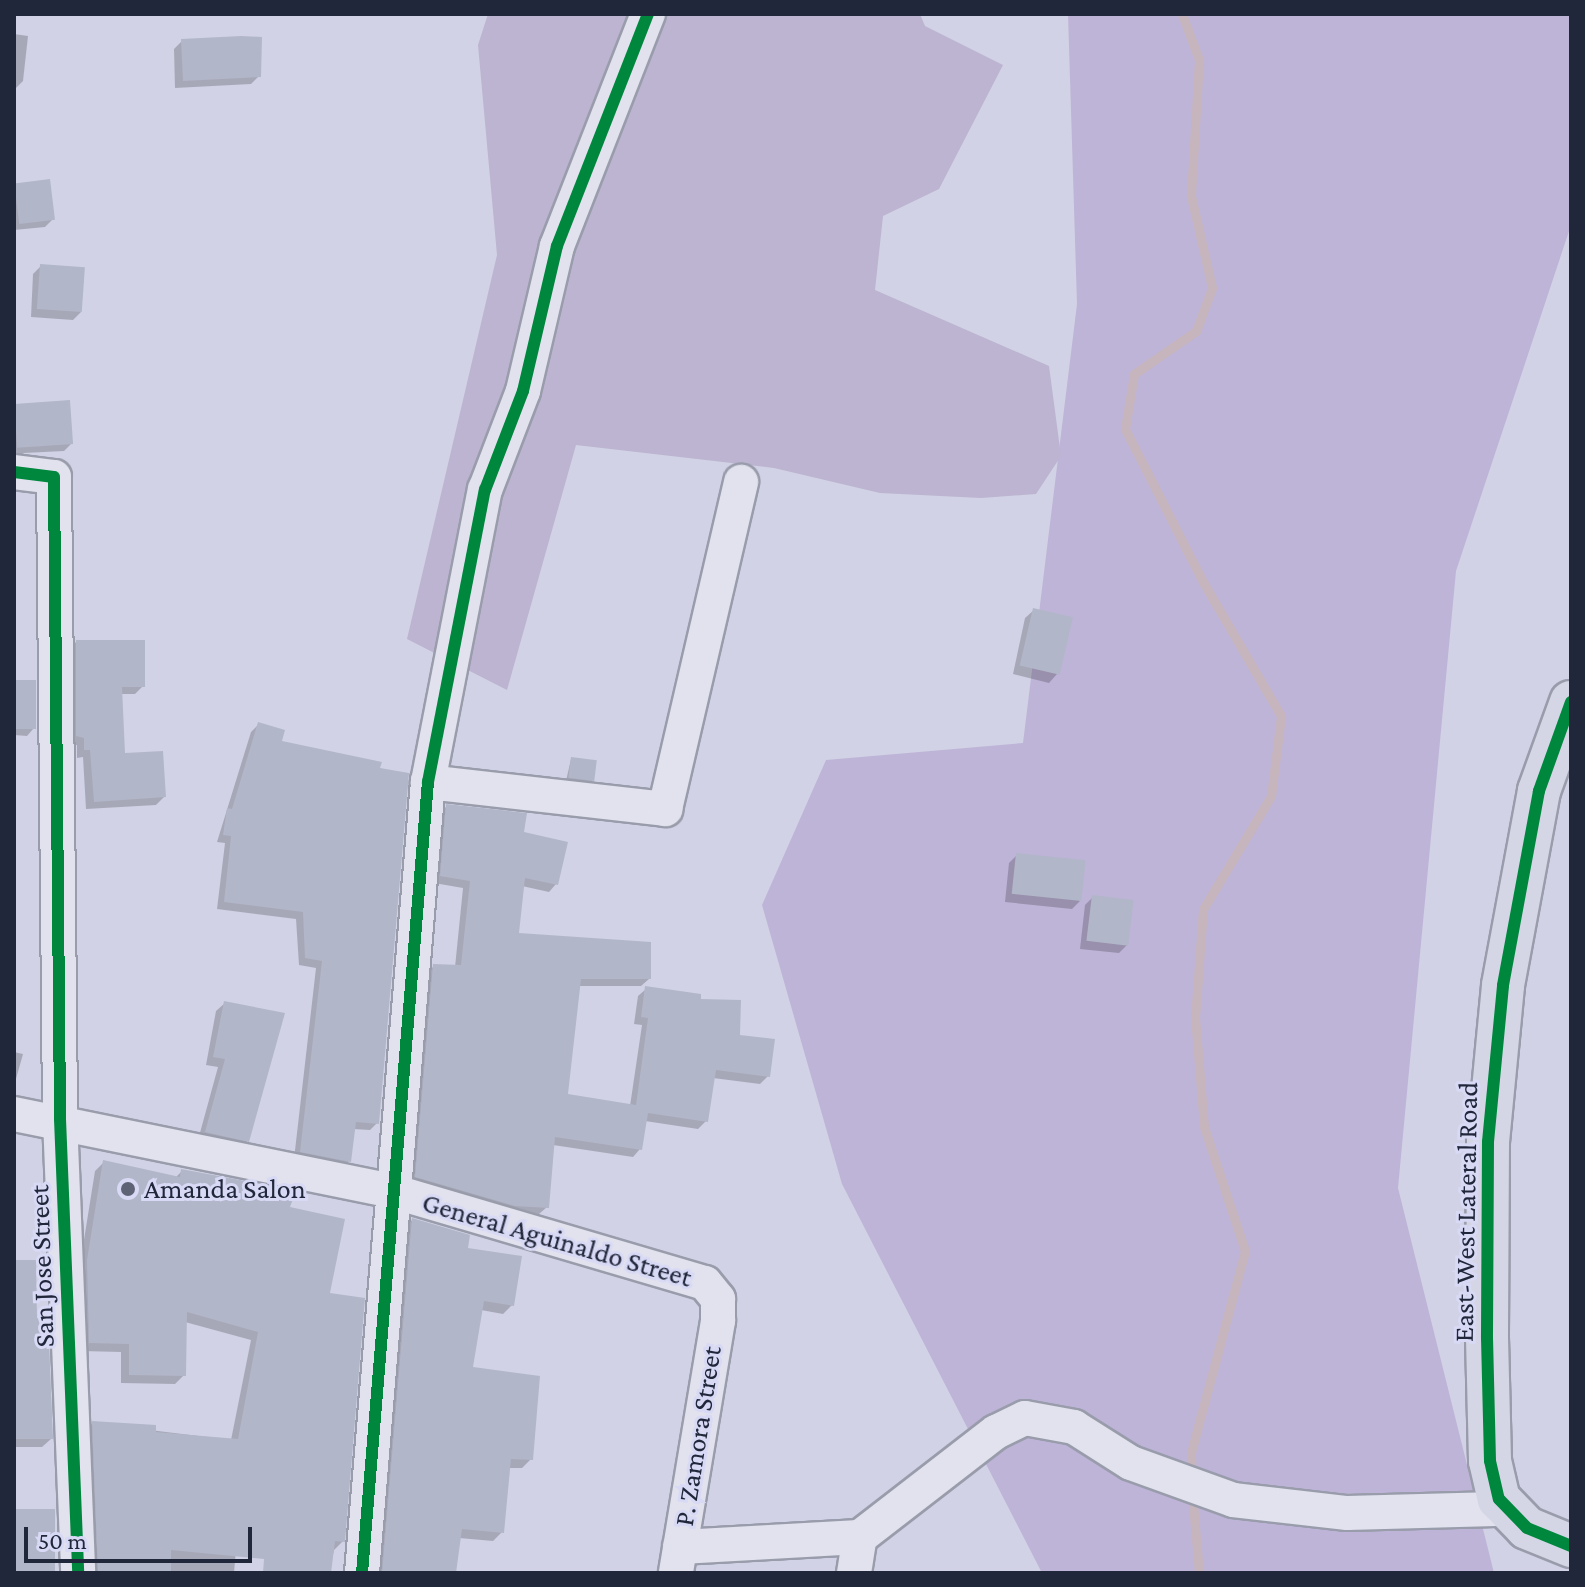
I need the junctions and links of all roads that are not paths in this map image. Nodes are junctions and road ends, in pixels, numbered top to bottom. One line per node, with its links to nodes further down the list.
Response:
1 (648, 14): 5 (street)
2 (14, 472): 7 (street, San Jose Street)
3 (741, 482): 5 (street)
4 (1571, 702): 10 (main road, East-West Lateral Road)
5 (428, 782): 8 (street)
6 (14, 1114): 7 (street, General Aguinaldo Street)
7 (60, 1119): 8 (street, General Aguinaldo Street); 14 (street, San Jose Street)
8 (392, 1191): 9 (street, General Aguinaldo Street); 15 (street)
9 (718, 1299): 13 (street, P. Zamora Street)
10 (1505, 1509): 11 (street); 12 (main road)
11 (860, 1537): 13 (street); 16 (street)
12 (1571, 1546)
13 (678, 1560)
14 (78, 1573)
15 (362, 1573)
16 (854, 1573)

